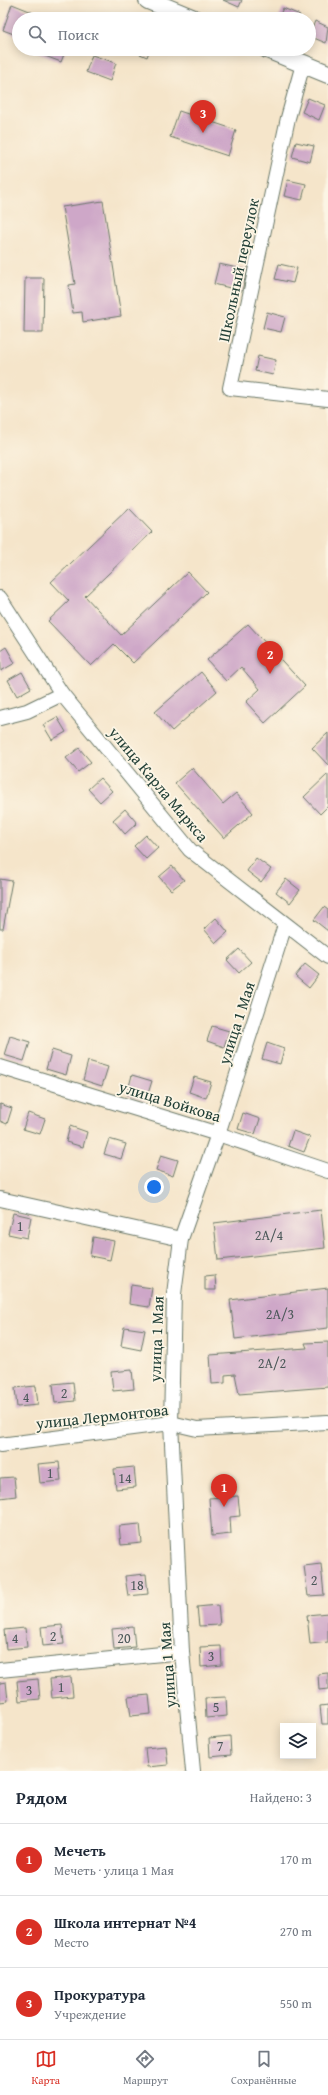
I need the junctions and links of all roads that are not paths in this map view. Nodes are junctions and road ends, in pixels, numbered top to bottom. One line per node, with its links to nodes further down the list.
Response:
1 (148, 0): 2 (main road)
2 (177, 12)
3 (284, 56): 4 (main road)
4 (303, 64): 5 (main road); 6 (street, Школьный переулок)
5 (328, 74)
6 (328, 399)
7 (0, 598): 8 (street, улица Карла Маркса)
8 (62, 694): 9 (street); 10 (street, улица Карла Маркса)
9 (0, 718)
10 (285, 925): 11 (street, улица Карла Маркса); 13 (street, улица 1 Мая)
11 (328, 957)
12 (0, 1067): 13 (street, улица Войкова)
13 (218, 1134): 14 (street, улица Войкова); 16 (street, улица 1 Мая)
14 (328, 1171)
15 (0, 1199): 16 (street)
16 (181, 1239): 18 (street, улица 1 Мая)
17 (328, 1422): 18 (street, улица Лермонтова)
18 (171, 1423): 19 (street, улица Лермонтова); 20 (street, улица 1 Мая)
19 (0, 1445)
20 (182, 1652): 21 (street); 22 (street, улица 1 Мая)
21 (0, 1670)
22 (193, 1771)

